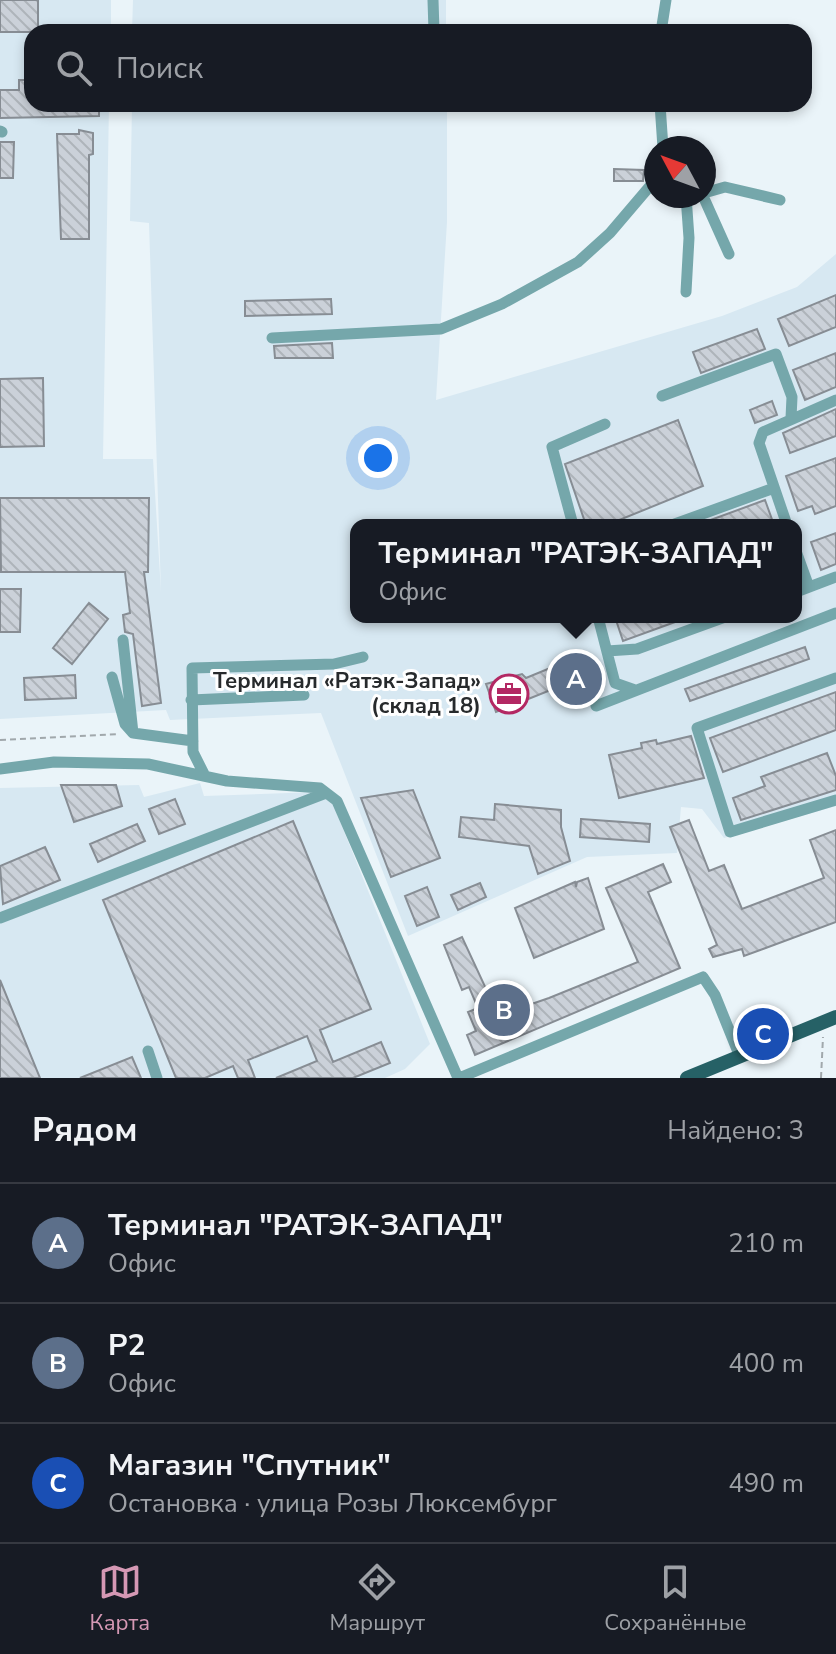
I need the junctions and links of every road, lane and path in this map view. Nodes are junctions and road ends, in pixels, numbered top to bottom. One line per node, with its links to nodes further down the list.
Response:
1 (433, 0): 3 (lane)
2 (666, 0): 4 (lane)
3 (434, 24)
4 (662, 24)
5 (661, 112): 6 (lane)
6 (662, 136)
7 (716, 190): 9 (lane)
8 (644, 193): 14 (lane)
9 (780, 200)
10 (687, 208): 13 (lane)
11 (710, 208): 12 (lane)
12 (729, 254)
13 (686, 292)
14 (272, 338)
15 (662, 396): 17 (lane)
16 (836, 400): 17 (lane)
17 (791, 418): 19 (lane)
18 (605, 424): 20 (lane)
19 (774, 488): 21 (lane); 22 (lane)
20 (571, 519)
21 (690, 519)
22 (785, 519)
23 (802, 568): 25 (lane)
24 (836, 577): 25 (lane)
25 (809, 587): 26 (lane)
26 (802, 590)
27 (836, 613): 35 (lane)
28 (600, 623): 31 (lane)
29 (706, 623): 31 (lane)
30 (123, 640): 39 (lane)
31 (607, 651): 35 (lane)
32 (363, 657): 37 (lane)
33 (112, 677): 39 (lane)
34 (836, 678): 45 (lane)
35 (635, 690): 38 (lane)
36 (304, 695): 37 (lane)
37 (191, 700): 41 (lane)
38 (596, 706)
39 (133, 733): 40 (path); 41 (lane)
40 (0, 740)
41 (193, 741): 43 (lane)
42 (0, 769): 43 (lane)
43 (205, 776): 44 (lane)
44 (326, 793): 46 (lane); 52 (lane)
45 (836, 800)
46 (0, 918)
47 (836, 1017): 50 (main road)
48 (823, 1037): 54 (path)
49 (148, 1051): 51 (lane)
50 (740, 1057): 52 (lane); 53 (main road)
51 (157, 1078)
52 (459, 1078)
53 (687, 1078)
54 (821, 1078)

